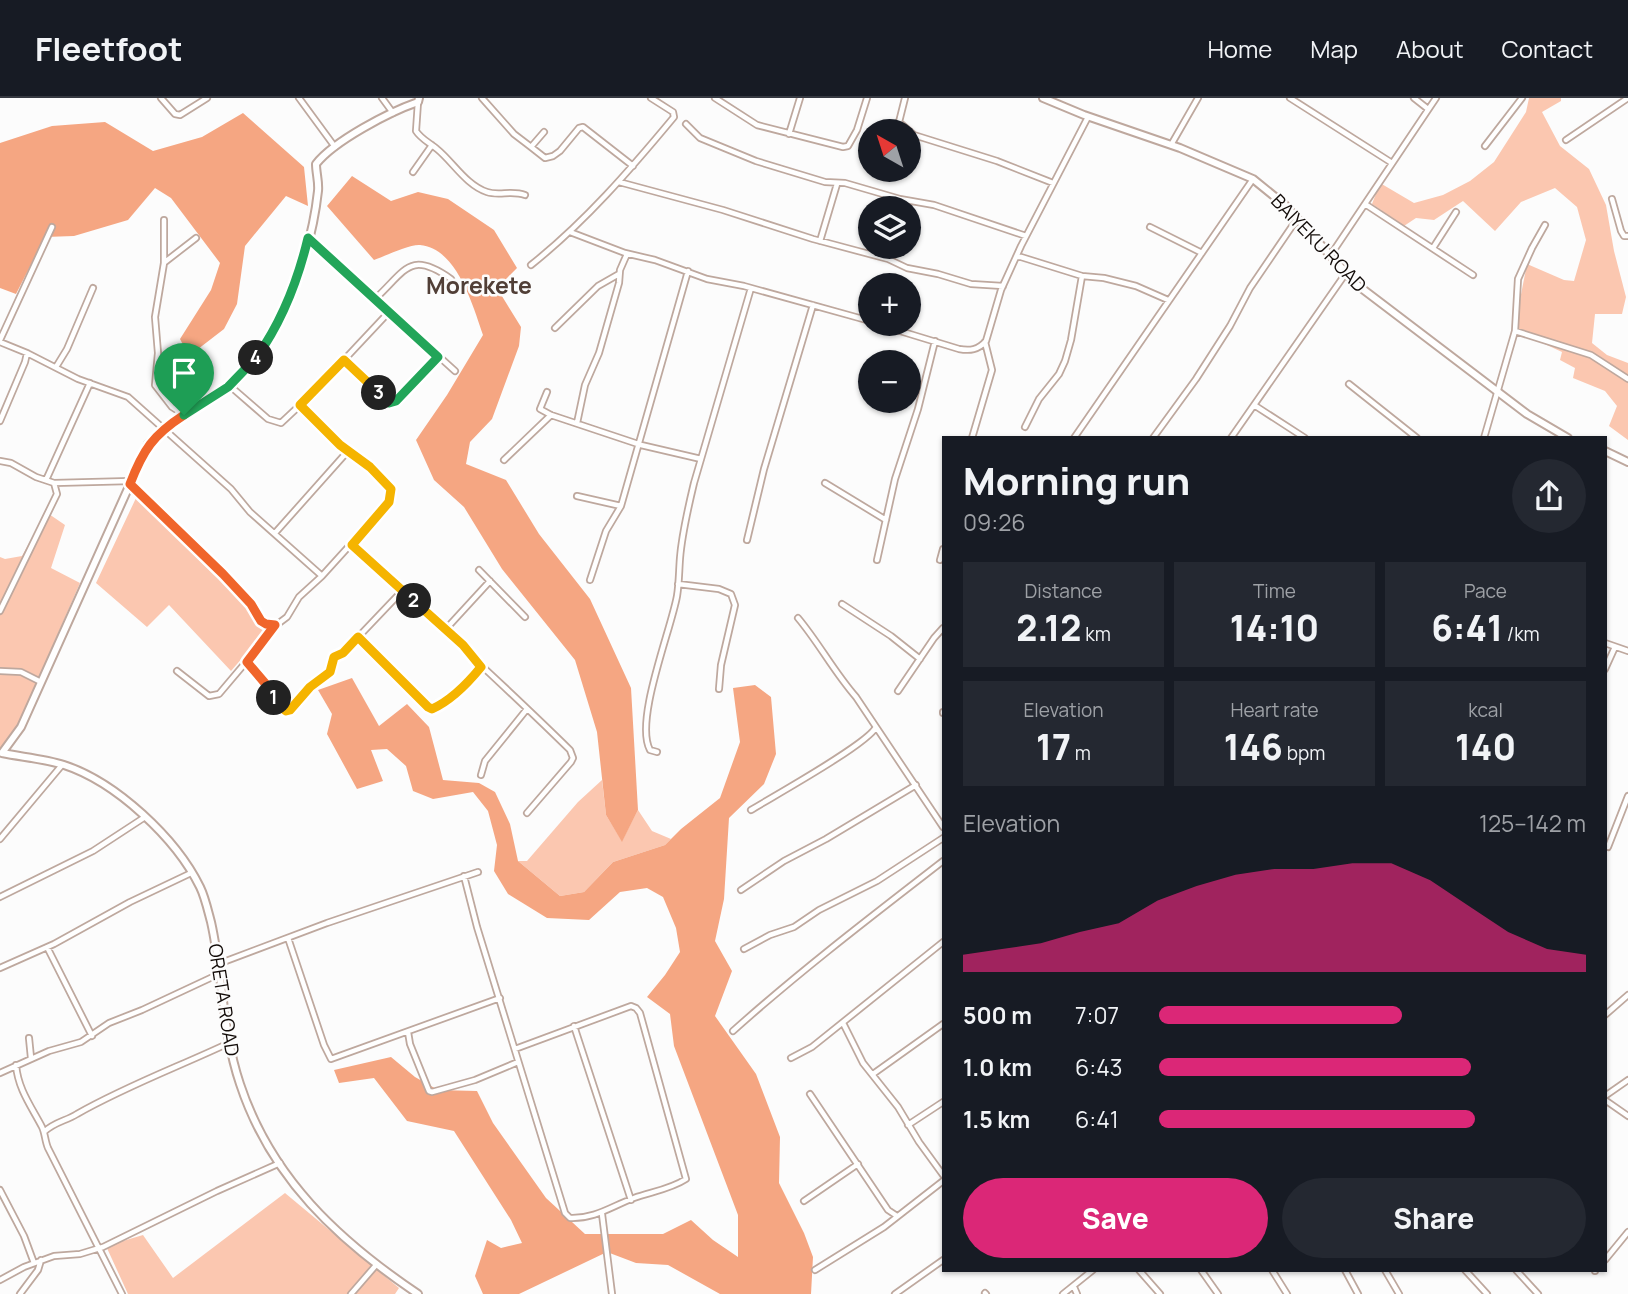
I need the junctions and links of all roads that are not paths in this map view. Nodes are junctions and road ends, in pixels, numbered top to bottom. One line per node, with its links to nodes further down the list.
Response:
1 (161, 98): 2 (street)
2 (207, 98)
3 (299, 98): 29 (street)
4 (382, 98): 20 (street)
5 (482, 98): 30 (street)
6 (651, 98): 32 (street)
7 (800, 98): 24 (street)
8 (867, 98): 24 (street)
9 (905, 98): 36 (street)
10 (1044, 98): 21 (street, BAIYEKU ROAD)
11 (1198, 98): 27 (street)
12 (1290, 98): 31 (street)
13 (1414, 98): 19 (street)
14 (1436, 98): 19 (street)
15 (1522, 98): 28 (street)
16 (1628, 98): 25 (street)
17 (719, 99): 24 (street)
18 (418, 100): 20 (street); 26 (street)
19 (1429, 109): 31 (street)
20 (393, 113): 29 (street)
21 (1088, 117): 27 (street, BAIYEKU ROAD); 36 (street)
22 (686, 124): 37 (street)
23 (544, 132): 30 (street)
24 (789, 134)
25 (1566, 140)
26 (432, 145): 33 (street); 38 (street)
27 (1171, 145): 34 (street, BAIYEKU ROAD)
28 (1485, 146)
29 (335, 147): 51 (street)
30 (531, 147): 32 (street)
31 (1392, 163): 40 (street)
32 (634, 166): 35 (street)
33 (413, 172)
34 (1253, 178): 42 (street, BAIYEKU ROAD); 54 (street)
35 (619, 183): 47 (street); 52 (street)
36 (1054, 183): 48 (street)
37 (837, 184): 48 (street); 52 (street)
38 (525, 195)
39 (1612, 199): 49 (street)
40 (1365, 204): 53 (street); 57 (street)
41 (1456, 212): 53 (street)
42 (1298, 218): 57 (street, BAIYEKU ROAD); 103 (street)
43 (164, 220): 58 (street)
44 (1545, 225): 77 (street)
45 (52, 227): 79 (street)
46 (1150, 227): 54 (street)
47 (570, 232): 55 (street); 59 (street)
48 (1026, 236): 56 (street)
49 (1628, 236)
50 (196, 238): 58 (street)
51 (308, 238): 71 (street); 90 (street)
52 (820, 241): 67 (street)
53 (1433, 248): 64 (street)
54 (1202, 253): 72 (street)
55 (627, 254): 60 (street); 62 (street)
56 (1018, 255): 63 (street); 66 (street)
57 (1330, 257): 61 (street, BAIYEKU ROAD)
58 (164, 263): 95 (street)
59 (531, 265)
60 (688, 271): 69 (street); 109 (street)
61 (1346, 273): 91 (street, BAIYEKU ROAD); 94 (street)
62 (619, 274): 76 (street); 98 (street)
63 (1082, 275): 72 (street); 99 (street)
64 (1473, 275)
65 (451, 279): 71 (street)
66 (1003, 286): 67 (street); 70 (street)
67 (994, 287): 70 (street)
68 (93, 288): 85 (street)
69 (751, 288): 73 (street); 112 (street)
70 (999, 295): 81 (street)
71 (376, 298): 74 (street)
72 (1168, 300): 102 (street)
73 (813, 305): 75 (street); 124 (street)
74 (389, 312): 83 (street); 84 (street)
75 (858, 318)
76 (555, 328)
77 (1515, 331): 87 (street); 91 (street)
78 (918, 336): 80 (street)
79 (0, 341): 82 (street)
80 (935, 341): 81 (street); 122 (street)
81 (985, 342): 101 (street)
82 (27, 353): 85 (street); 97 (street)
83 (438, 357): 84 (street); 86 (street)
84 (344, 360): 93 (street)
85 (56, 367): 88 (street)
86 (455, 371)
87 (1628, 379)
88 (90, 383): 100 (street); 116 (street)
89 (1349, 384): 106 (street)
90 (230, 386): 93 (street); 95 (street)
91 (1497, 391): 107 (street); 108 (street, BAIYEKU ROAD)
92 (547, 392): 96 (street)
93 (300, 405): 110 (street)
94 (1254, 405): 104 (street); 105 (street)
95 (184, 415): 100 (street)
96 (551, 415): 98 (street); 113 (street)
97 (0, 421)
98 (577, 423): 109 (street)
99 (1026, 427)
100 (164, 429): 118 (street); 123 (street)
101 (973, 436)
102 (1075, 436)
103 (1154, 436)
104 (1232, 436)
105 (1302, 436)
106 (1414, 436)
107 (1485, 436)
108 (1564, 436)
109 (639, 444): 112 (street); 121 (street)
110 (348, 451): 123 (street); 125 (street)
111 (1607, 453): 115 (street)
112 (701, 459): 133 (street)
113 (504, 460)
114 (0, 461): 116 (street)
115 (1628, 462)
116 (46, 480): 117 (street)
117 (54, 483): 118 (street); 136 (street)
118 (131, 483): 139 (street); 152 (street)
119 (825, 483): 122 (street)
120 (577, 496): 121 (street)
121 (621, 506): 132 (street)
122 (886, 520): 127 (street)
123 (275, 533): 130 (street)
124 (747, 540)
125 (352, 545): 130 (street); 134 (street)
126 (942, 553): 128 (street)
127 (877, 560)
128 (940, 560)
129 (480, 570): 131 (street)
130 (322, 576): 139 (street)
131 (490, 580): 137 (street); 141 (street)
132 (590, 580)
133 (678, 584): 153 (street); 159 (street)
134 (402, 590): 141 (street); 142 (street)
135 (842, 604): 146 (street)
136 (0, 611)
137 (525, 617)
138 (798, 618): 156 (street)
139 (275, 625): 147 (street)
140 (942, 629): 146 (street)
141 (445, 630): 149 (street)
142 (358, 637): 147 (street); 149 (street)
143 (1607, 644): 144 (street)
144 (1615, 647): 145 (street); 148 (street)
145 (1628, 651)
146 (920, 659): 154 (street)
147 (247, 662): 151 (street)
148 (1607, 665)
149 (481, 667): 155 (street)
150 (0, 671): 152 (street)
151 (177, 671)
152 (41, 682): 160 (street)
153 (719, 690)
154 (898, 691)
155 (527, 709): 162 (street); 166 (street)
156 (876, 727): 157 (street); 158 (street)
157 (872, 734): 158 (street); 165 (street)
158 (881, 734): 163 (street)
159 (657, 752)
160 (1, 753): 161 (street, ORETA ROAD)
161 (63, 764): 167 (street, ORETA ROAD); 169 (street)
162 (481, 775)
163 (916, 785): 168 (street); 176 (street)
164 (1628, 796): 171 (street)
165 (751, 810)
166 (527, 813)
167 (145, 817): 174 (street, ORETA ROAD); 177 (street)
168 (942, 825)
169 (0, 839)
170 (942, 839): 181 (street)
171 (1608, 847)
172 (942, 862): 191 (street)
173 (478, 872): 175 (street)
174 (191, 873): 180 (street); 182 (street, ORETA ROAD)
175 (464, 876): 178 (street); 186 (street)
176 (741, 890)
177 (0, 897)
178 (288, 938): 182 (street); 194 (street)
179 (942, 943): 188 (street)
180 (47, 947): 183 (street); 193 (street)
181 (744, 949)
182 (217, 965): 184 (street, ORETA ROAD)
183 (0, 968)
184 (219, 974): 193 (street); 196 (street, ORETA ROAD)
185 (1628, 995): 187 (street)
186 (500, 998): 192 (street); 198 (street)
187 (1607, 1013)
188 (843, 1023): 199 (street); 204 (street)
189 (942, 1025): 204 (street)
190 (575, 1026): 198 (street); 218 (street); 218 (street)
191 (733, 1031)
192 (408, 1032): 194 (street); 197 (street)
193 (92, 1036): 200 (street)
194 (397, 1036): 197 (street)
195 (29, 1038): 200 (street)
196 (229, 1043): 212 (street); 213 (street, ORETA ROAD)
197 (410, 1044): 201 (street)
198 (515, 1049): 201 (street)
199 (791, 1058)
200 (31, 1059): 202 (street)
201 (519, 1062): 220 (street)
202 (16, 1065): 203 (street); 212 (street)
203 (0, 1073)
204 (873, 1074): 211 (street)
205 (1628, 1080): 207 (street)
206 (810, 1094): 214 (street)
207 (1607, 1096)
208 (1607, 1100): 210 (street)
209 (942, 1103): 211 (street)
210 (1628, 1116)
211 (908, 1125): 215 (street)
212 (44, 1132): 223 (street)
213 (280, 1163): 223 (street); 228 (street, ORETA ROAD)
214 (859, 1164): 219 (street); 221 (street)
215 (942, 1174)
216 (942, 1182): 221 (street)
217 (0, 1190): 227 (street)
218 (631, 1199): 220 (street)
219 (804, 1201)
220 (602, 1214): 244 (street)
221 (897, 1216): 229 (street)
222 (1628, 1232): 224 (street)
223 (100, 1248): 225 (street); 241 (street)
224 (1607, 1257)
225 (41, 1260): 227 (street); 240 (street)
226 (942, 1261): 245 (street)
227 (34, 1263): 238 (street)
228 (377, 1264): 242 (street); 243 (street, ORETA ROAD)
229 (815, 1270)
230 (1091, 1272): 239 (street)
231 (1141, 1272): 248 (street)
232 (1202, 1272): 249 (street)
233 (1273, 1272): 250 (street)
234 (1346, 1272): 251 (street)
235 (1386, 1272): 252 (street)
236 (1467, 1272): 253 (street)
237 (1518, 1272): 254 (street)
238 (0, 1280)
239 (1073, 1287): 246 (street); 247 (street)
240 (20, 1294)
241 (122, 1294)
242 (351, 1294)
243 (418, 1294)
244 (612, 1294)
245 (895, 1294)
246 (1063, 1294)
247 (1077, 1294)
248 (1160, 1294)
249 (1218, 1294)
250 (1287, 1294)
251 (1359, 1294)
252 (1399, 1294)
253 (1487, 1294)
254 (1538, 1294)

